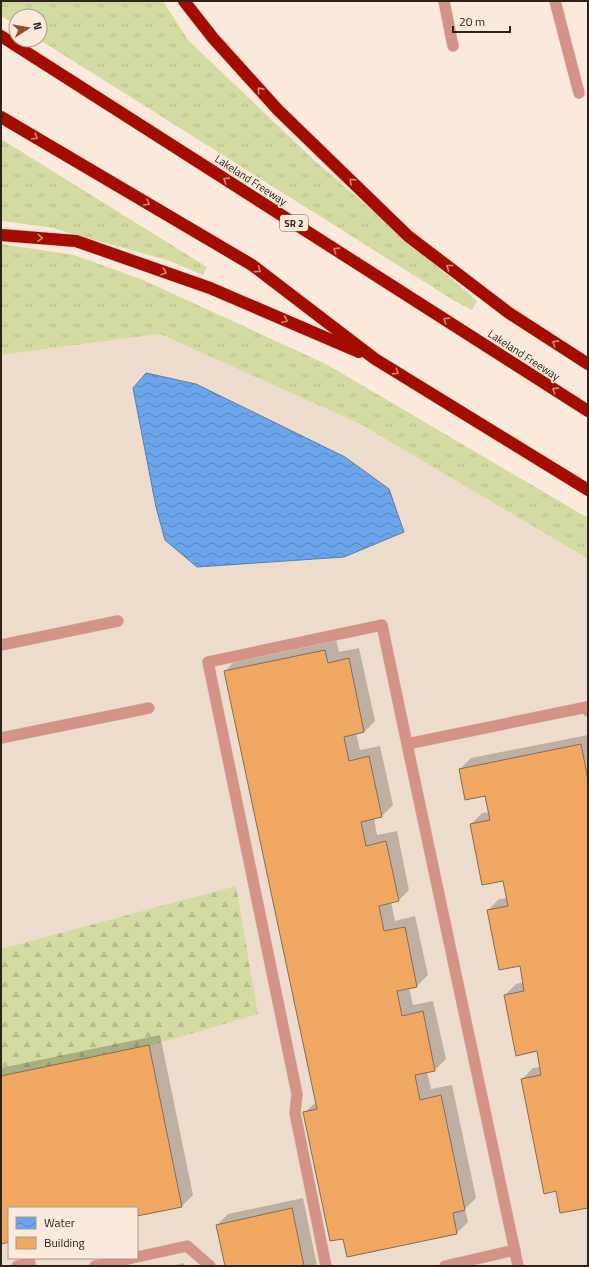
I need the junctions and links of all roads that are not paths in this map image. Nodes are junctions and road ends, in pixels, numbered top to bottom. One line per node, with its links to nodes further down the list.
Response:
1 (184, 1): 10 (highway, one-way to 1)
2 (444, 1): 5 (lane)
3 (555, 1): 6 (lane)
4 (1, 36): 11 (highway, Lakeland Freeway / SR 2, one-way to 4)
5 (453, 46)
6 (579, 93)
7 (1, 117): 9 (highway, one-way to 9)
8 (1, 235): 9 (highway, one-way to 9)
9 (375, 359): 12 (highway, one-way to 12)
10 (588, 364)
11 (588, 411)
12 (588, 490)
13 (118, 621): 14 (lane)
14 (1, 645)
15 (148, 708): 17 (lane)
16 (588, 711): 18 (lane)
17 (1, 738)
18 (407, 744): 19 (lane); 26 (lane)
19 (515, 1250): 27 (lane); 28 (lane)
20 (138, 1257): 25 (lane)
21 (127, 1259): 24 (lane)
22 (30, 1263): 23 (lane)
23 (17, 1266)
24 (95, 1266)
25 (210, 1266)
26 (326, 1266)
27 (445, 1266)
28 (518, 1266)

